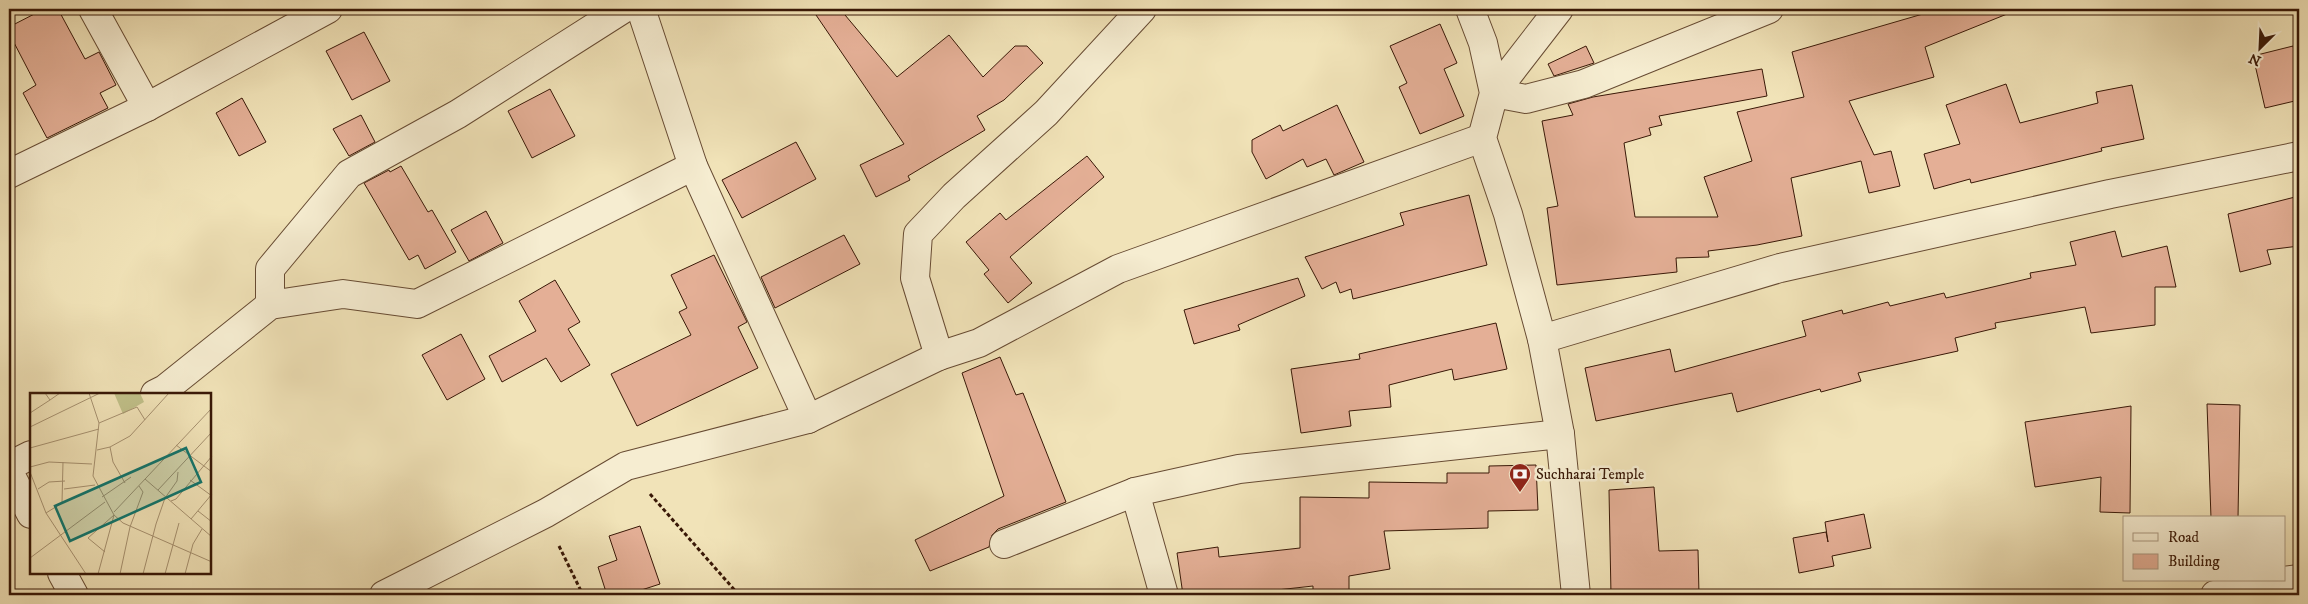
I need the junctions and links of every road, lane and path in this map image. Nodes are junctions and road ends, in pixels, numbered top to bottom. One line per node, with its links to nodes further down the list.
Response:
1 (93, 9): 10 (street)
2 (328, 9): 10 (street)
3 (622, 9): 15 (street)
4 (641, 9): 13 (street)
5 (1142, 9): 17 (street)
6 (1470, 9): 9 (street)
7 (1559, 9): 9 (street)
8 (1770, 9): 9 (street)
9 (1494, 92): 11 (street)
10 (146, 107): 14 (street)
11 (1482, 138): 16 (street); 17 (street)
12 (2299, 156): 16 (street)
13 (693, 166): 15 (street); 19 (street)
14 (9, 174)
15 (270, 305): 18 (street)
16 (1542, 339): 20 (street)
17 (939, 356): 19 (street)
18 (157, 393)
19 (808, 419): 23 (street)
20 (1560, 434): 25 (street); 38 (street)
21 (30, 456): 22 (street)
22 (9, 466)
23 (626, 466): 27 (street); 36 (path)
24 (9, 472): 26 (street)
25 (1135, 492): 28 (street); 37 (street)
26 (30, 512)
27 (546, 513): 34 (street); 35 (path)
28 (1004, 544)
29 (63, 574): 33 (street)
30 (2299, 579): 31 (street)
31 (2286, 580)
32 (2272, 582): 39 (street)
33 (74, 595)
34 (384, 595)
35 (583, 595)
36 (739, 595)
37 (1164, 595)
38 (1576, 595)
39 (2214, 595)

